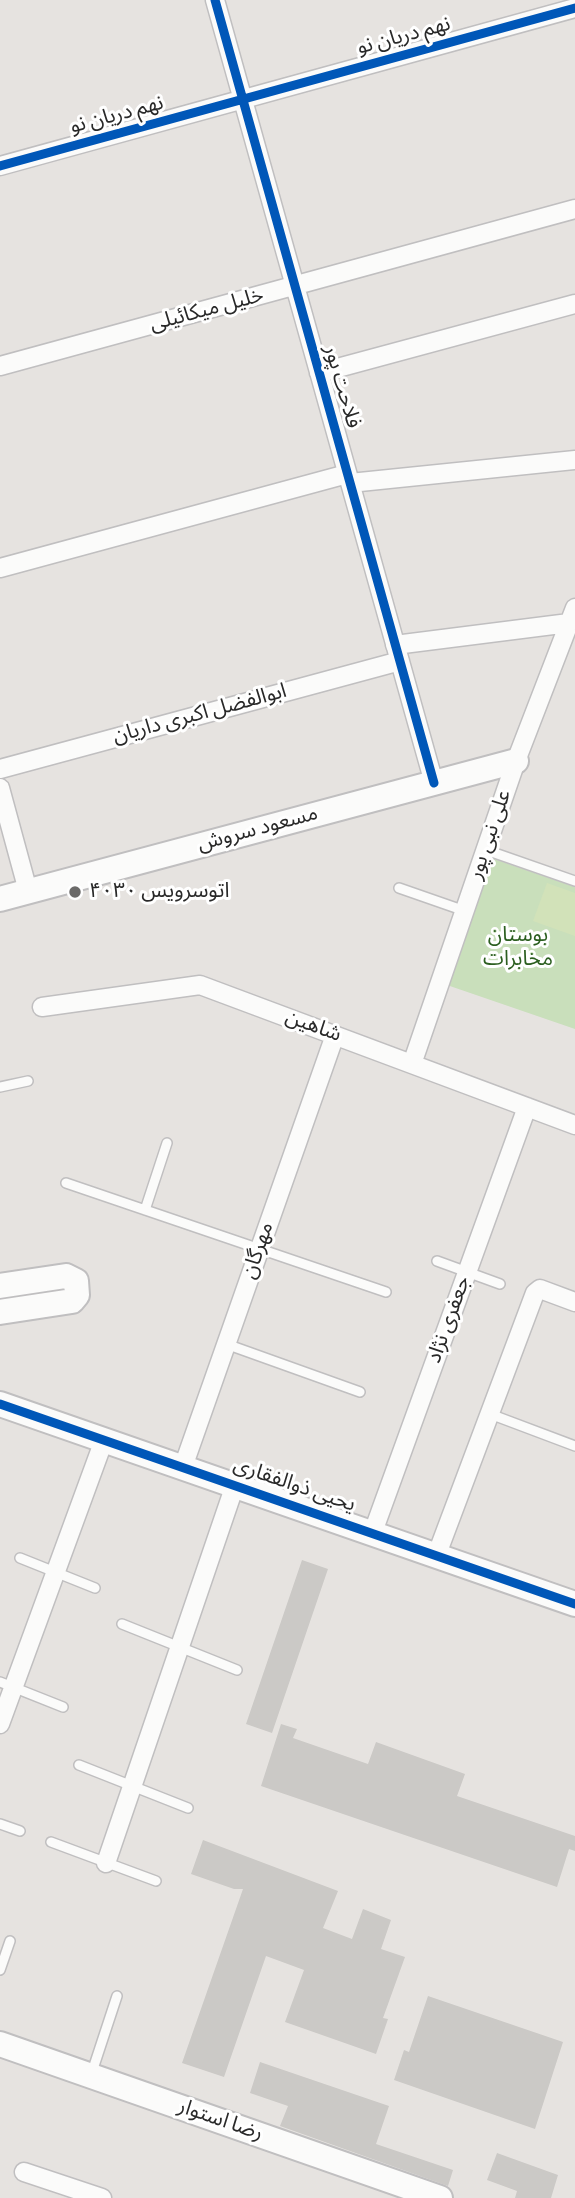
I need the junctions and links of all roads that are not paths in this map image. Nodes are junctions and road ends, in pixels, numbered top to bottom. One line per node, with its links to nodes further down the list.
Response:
1 (215, 0): 3 (street, فلاحت پور)
2 (575, 9): 3 (street, نهم دریان نو)
3 (243, 99): 4 (street, نهم دریان‌ نو); 6 (street, فلاحت پور)
4 (0, 166)
5 (575, 209): 6 (street, خلیل میکائیلی)
6 (295, 288): 8 (street, خلیل میکائیلی); 9 (street, فلاحت پور)
7 (575, 304): 9 (street)
8 (0, 366)
9 (319, 373): 11 (street, فلاحت پور)
10 (575, 460): 11 (street)
11 (349, 478): 12 (street); 14 (street, فلاحت پور)
12 (0, 568)
13 (572, 616): 14 (street, ابوالفضل اکبری داریان); 15 (street, علی نبی پور)
14 (397, 653): 16 (street, ابوالفضل اکبری داریان); 17 (street, فلاحت پور)
15 (516, 761): 17 (street, مسعود سروش); 19 (street, علی نبی پور)
16 (0, 769)
17 (433, 783): 22 (street, مسعود سروش)
18 (0, 788): 22 (street)
19 (486, 850): 20 (lane); 24 (street, علی نبی پور)
20 (575, 881)
21 (399, 888): 24 (lane)
22 (28, 891): 23 (street, مسعود سروش)
23 (0, 899)
24 (465, 911): 27 (street, علی نبی پور)
25 (42, 1007): 26 (street, شاهین)
26 (335, 1035): 27 (street, شاهین); 35 (street, مهرگان)
27 (412, 1064): 30 (street, شاهین)
28 (28, 1081): 29 (lane)
29 (0, 1087)
30 (527, 1107): 31 (street, شاهین); 37 (street, جعفری نژاد)
31 (575, 1125)
32 (167, 1143): 34 (lane)
33 (66, 1182): 34 (lane)
34 (145, 1210): 35 (lane)
35 (260, 1249): 40 (lane); 43 (street, مهرگان)
36 (438, 1261): 37 (lane)
37 (468, 1272): 38 (lane); 51 (street, جعفری نژاد)
38 (500, 1284)
39 (0, 1286): 42 (street)
40 (386, 1292)
41 (575, 1302): 46 (street)
42 (0, 1312)
43 (226, 1344): 44 (lane); 49 (street, مهرگان)
44 (360, 1392)
45 (0, 1404): 47 (street, یحیی ذوالفقاری)
46 (490, 1414): 48 (lane); 52 (street)
47 (104, 1440): 49 (street, یحیی ذوالفقاری); 54 (street)
48 (575, 1446)
49 (183, 1467): 50 (street, یحیی ذوالفقاری)
50 (235, 1485): 51 (street, یحیی ذوالفقاری); 58 (street)
51 (373, 1532): 52 (street, یحیی ذوالفقاری)
52 (437, 1554): 56 (street, یحیی ذوالفقاری)
53 (20, 1558): 54 (lane)
54 (56, 1572): 55 (lane); 60 (street)
55 (95, 1588)
56 (575, 1604)
57 (122, 1624): 58 (lane)
58 (180, 1647): 59 (lane); 64 (street)
59 (237, 1670)
60 (7, 1685): 61 (lane); 62 (street)
61 (63, 1707)
62 (0, 1724)
63 (79, 1765): 64 (lane)
64 (133, 1786): 65 (lane); 69 (street)
65 (188, 1808)
66 (0, 1824): 67 (lane)
67 (20, 1831)
68 (51, 1842): 69 (lane)
69 (106, 1863): 70 (lane)
70 (156, 1881)
71 (10, 1941): 72 (lane)
72 (0, 1970)
73 (117, 1997): 75 (lane)
74 (0, 2044): 75 (street, رضا استوار)
75 (91, 2076): 78 (street, رضا استوار)
76 (24, 2172): 77 (street)
77 (102, 2198)
78 (440, 2198)

